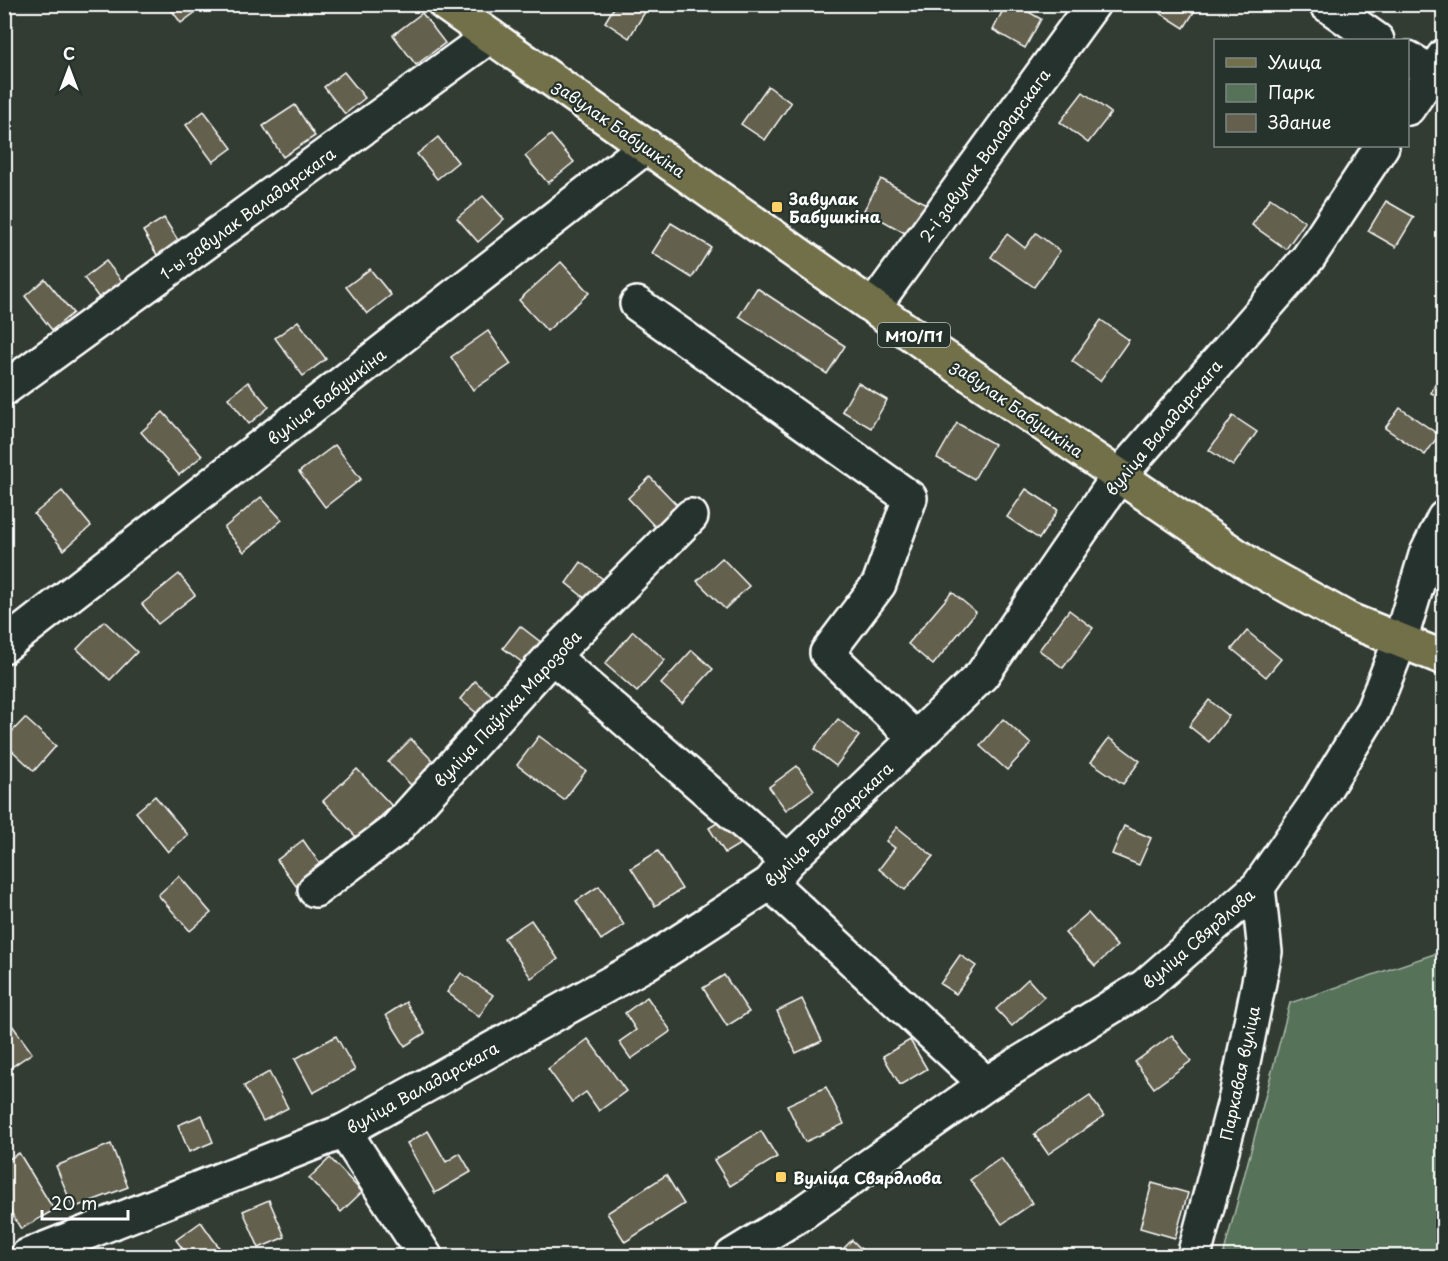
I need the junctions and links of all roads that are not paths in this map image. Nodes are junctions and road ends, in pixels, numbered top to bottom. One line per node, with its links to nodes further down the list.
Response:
1 (445, 4): 4 (main road, завулак Бабушкіна / М10/П1)
2 (1093, 4): 11 (street, 2-і завулак Валадарскага)
3 (1326, 4): 5 (street)
4 (490, 36): 8 (main road, завулак Бабушкіна / М10/П1); 12 (street, 1-ы завулак Валадарскага)
5 (1376, 39)
6 (1427, 62): 7 (street)
7 (1409, 103)
8 (647, 146): 11 (main road, завулак Бабушкіна / М10/П1); 17 (street, вуліца Бабушкіна)
9 (1381, 147): 13 (street, вуліца Валадарскага)
10 (637, 304): 20 (street)
11 (874, 306): 13 (main road, завулак Бабушкіна / М10/П1)
12 (4, 389)
13 (1118, 477): 16 (main road, завулак Бабушкіна / М10/П1); 20 (street, вуліца Валадарскага)
14 (691, 516): 18 (street, вуліца Паўліка Марозова)
15 (1443, 518): 16 (street, вуліца Свярдлова)
16 (1400, 641): 19 (main road, М10/П1); 22 (street, вуліца Свярдлова)
17 (4, 646)
18 (552, 656): 21 (street); 23 (street, вуліца Паўліка Марозова)
19 (1443, 658)
20 (916, 739): 21 (street, вуліца Валадарскага)
21 (779, 872): 24 (street); 25 (street, вуліца Валадарскага)
22 (1257, 886): 24 (street, вуліца Свярдлова); 29 (street, Паркавая вуліца)
23 (315, 890)
24 (986, 1084): 26 (street, вуліца Свярдлова)
25 (344, 1131): 27 (street, вуліца Валадарскага); 28 (street)
26 (750, 1252)
27 (27, 1257)
28 (425, 1257)
29 (1194, 1257)

